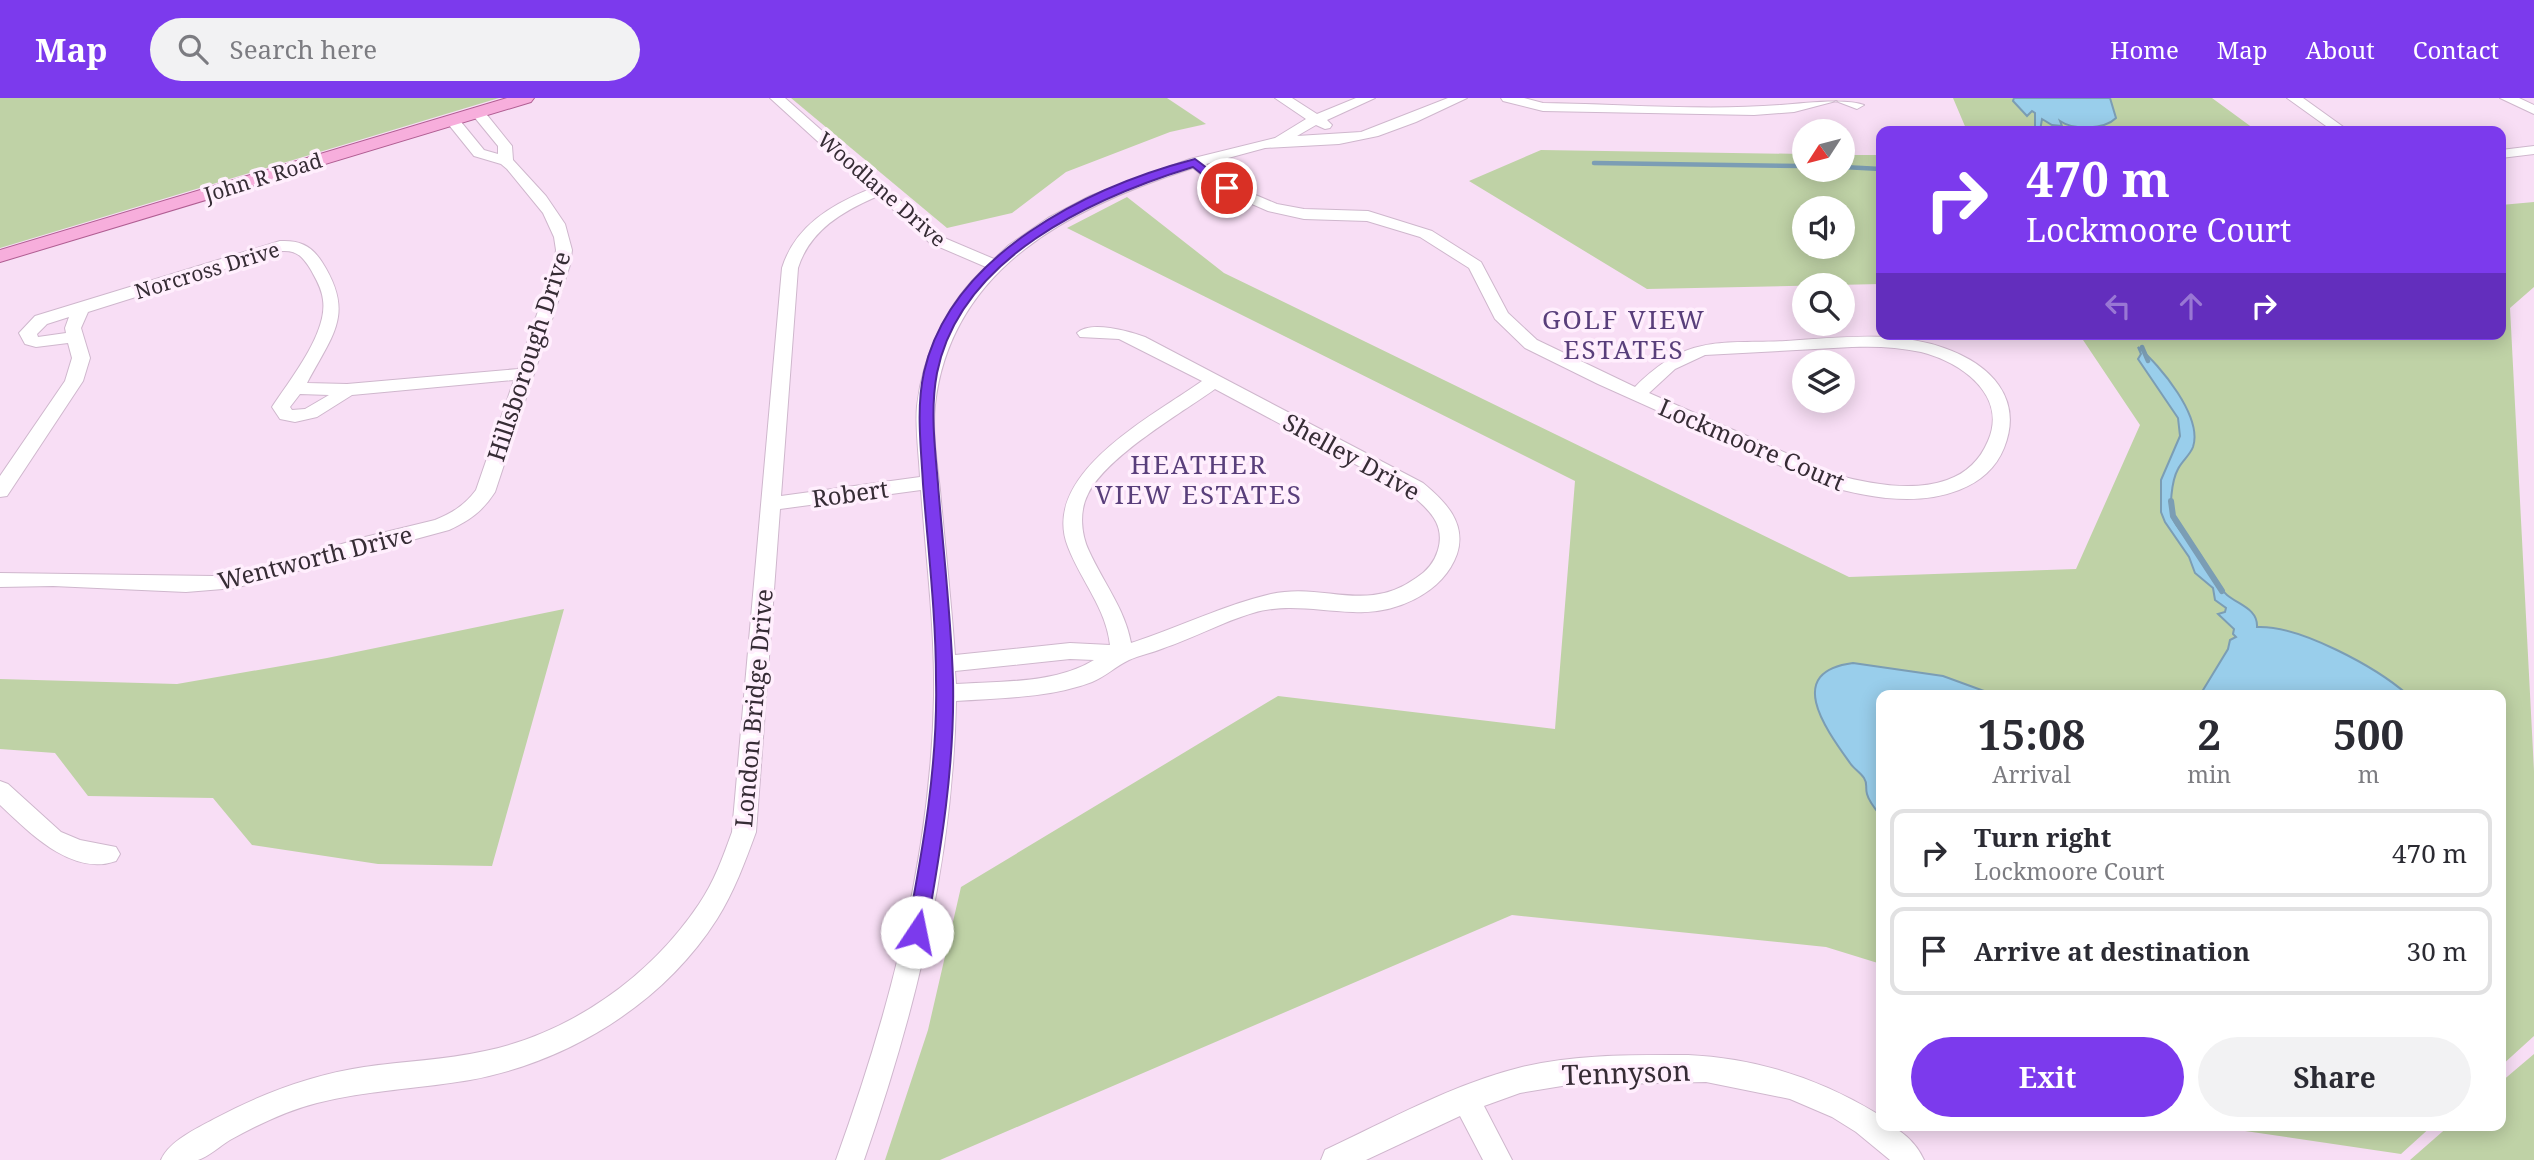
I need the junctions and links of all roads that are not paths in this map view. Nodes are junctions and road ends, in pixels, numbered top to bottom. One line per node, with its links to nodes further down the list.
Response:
1 (525, 98): 13 (main road, John R Road)
2 (777, 98): 23 (street, Woodlane Drive)
3 (1282, 98): 15 (street)
4 (1368, 98): 15 (street)
5 (1460, 98): 17 (street)
6 (1508, 98): 7 (street)
7 (1831, 98)
8 (1841, 98): 11 (street)
9 (2294, 98): 16 (street)
10 (2507, 98): 12 (street)
11 (1857, 105)
12 (2534, 110)
13 (478, 113): 14 (main road, John R Road); 21 (street, Hillsborough Drive)
14 (452, 120): 21 (street, Hillsborough Drive); 24 (main road, John R Road)
15 (1317, 120): 17 (street); 18 (street)
16 (2335, 126)
17 (1349, 138): 18 (street)
18 (1276, 142): 22 (street)
19 (2534, 150): 20 (street)
20 (2506, 153)
21 (506, 161): 31 (street, Hillsborough Drive)
22 (1195, 162): 25 (street); 35 (street, Lockmoore Court)
23 (879, 190): 25 (street, Woodlane Drive); 38 (street, London Bridge Drive)
24 (0, 256)
25 (996, 265): 36 (street)
26 (81, 309): 28 (street); 28 (street, Norcross Drive); 33 (street, Norcross Drive)
27 (1086, 333): 32 (street, Shelley Drive)
28 (76, 337): 37 (street)
29 (1975, 349): 30 (street)
30 (1958, 361): 35 (street, Lockmoore Court); 35 (street, Lockmoore Court)
31 (525, 374): 34 (street, Norcross Drive); 39 (street, Hillsborough Drive)
32 (1214, 381): 41 (street); 41 (street, Shelley Drive)
33 (295, 388): 34 (street, Norcross Drive); 34 (street, Norcross Drive)
34 (347, 390)
35 (1637, 394)
36 (930, 482): 38 (street, Robert); 42 (street)
37 (0, 491)
38 (770, 504): 49 (street, London Bridge Drive)
39 (459, 518): 40 (street, Wentworth Drive)
40 (0, 580)
41 (1121, 654): 42 (street, Shelley Drive); 43 (street, Shelley Drive)
42 (944, 664): 43 (street)
43 (945, 693): 50 (street)
44 (0, 791): 45 (street)
45 (108, 854)
46 (1466, 1100): 47 (street, Tennyson); 51 (street, Tennyson); 52 (street)
47 (1876, 1130)
48 (1878, 1131): 53 (street, Tennyson)
49 (175, 1160)
50 (850, 1160)
51 (1335, 1160)
52 (1498, 1160)
53 (1910, 1160)

